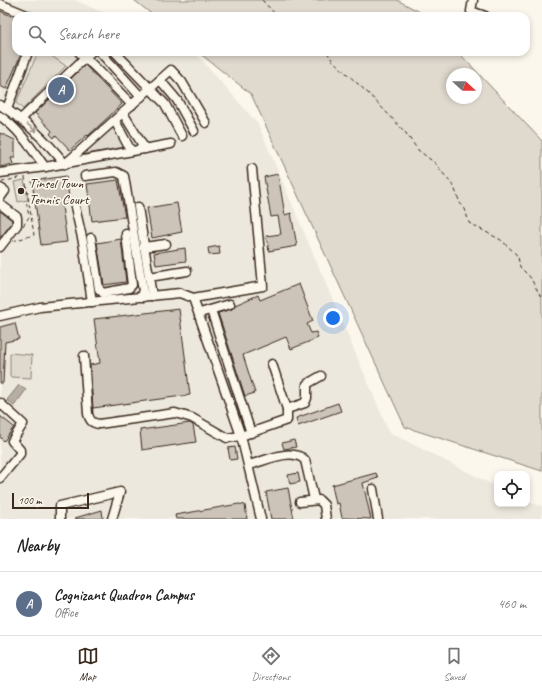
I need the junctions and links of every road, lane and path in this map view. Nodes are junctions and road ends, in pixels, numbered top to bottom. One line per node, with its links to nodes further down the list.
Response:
1 (262, 0): 5 (path)
2 (473, 0): 6 (street)
3 (0, 4): 4 (street)
4 (19, 12)
5 (272, 12)
6 (474, 12)
7 (26, 56): 17 (street)
8 (83, 56): 20 (street)
9 (87, 56): 16 (street)
10 (104, 56): 15 (street)
11 (119, 56): 14 (street)
12 (330, 56): 53 (path)
13 (160, 80): 14 (street); 22 (street); 23 (street)
14 (150, 89): 15 (street); 24 (street)
15 (141, 97): 16 (street)
16 (132, 105): 18 (street)
17 (3, 107): 20 (street)
18 (124, 113): 21 (street); 26 (street)
19 (0, 116): 29 (street)
20 (21, 119): 28 (street, one-way to 28)
21 (115, 121): 27 (street); 28 (street)
22 (206, 123)
23 (194, 131)
24 (182, 136)
25 (171, 144): 26 (street)
26 (145, 149): 27 (street)
27 (131, 151): 28 (street)
28 (65, 164): 29 (street)
29 (44, 168): 31 (street)
30 (252, 169): 40 (street)
31 (0, 173)
32 (85, 176): 51 (street)
33 (0, 182): 43 (path)
34 (0, 188): 35 (street)
35 (0, 198)
36 (0, 204): 45 (street)
37 (75, 207): 55 (street)
38 (138, 207): 46 (street)
39 (265, 207): 40 (street)
40 (255, 208): 52 (street)
41 (126, 234): 49 (street)
42 (91, 238): 49 (street)
43 (10, 241)
44 (166, 244): 46 (street)
45 (0, 246)
46 (144, 248): 48 (street)
47 (187, 271): 48 (street)
48 (149, 277): 50 (street)
49 (113, 291): 54 (street)
50 (152, 296): 51 (street); 52 (street)
51 (144, 297): 54 (street)
52 (193, 298): 58 (street)
53 (542, 299)
54 (115, 300): 55 (street)
55 (92, 302): 59 (street)
56 (230, 304): 57 (street)
57 (211, 310): 58 (street); 65 (street)
58 (200, 313): 66 (street)
59 (0, 316)
60 (84, 356): 66 (street)
61 (272, 364): 64 (street)
62 (321, 376): 64 (street)
63 (0, 403): 68 (street)
64 (287, 409): 65 (street)
65 (251, 433): 66 (street)
66 (242, 436): 67 (street)
67 (249, 465): 70 (street); 74 (street)
68 (0, 478)
69 (373, 490): 76 (street)
70 (314, 499): 71 (street); 75 (street)
71 (300, 502)
72 (60, 519): 73 (street)
73 (112, 519)
74 (261, 519)
75 (326, 519)
76 (378, 519)

